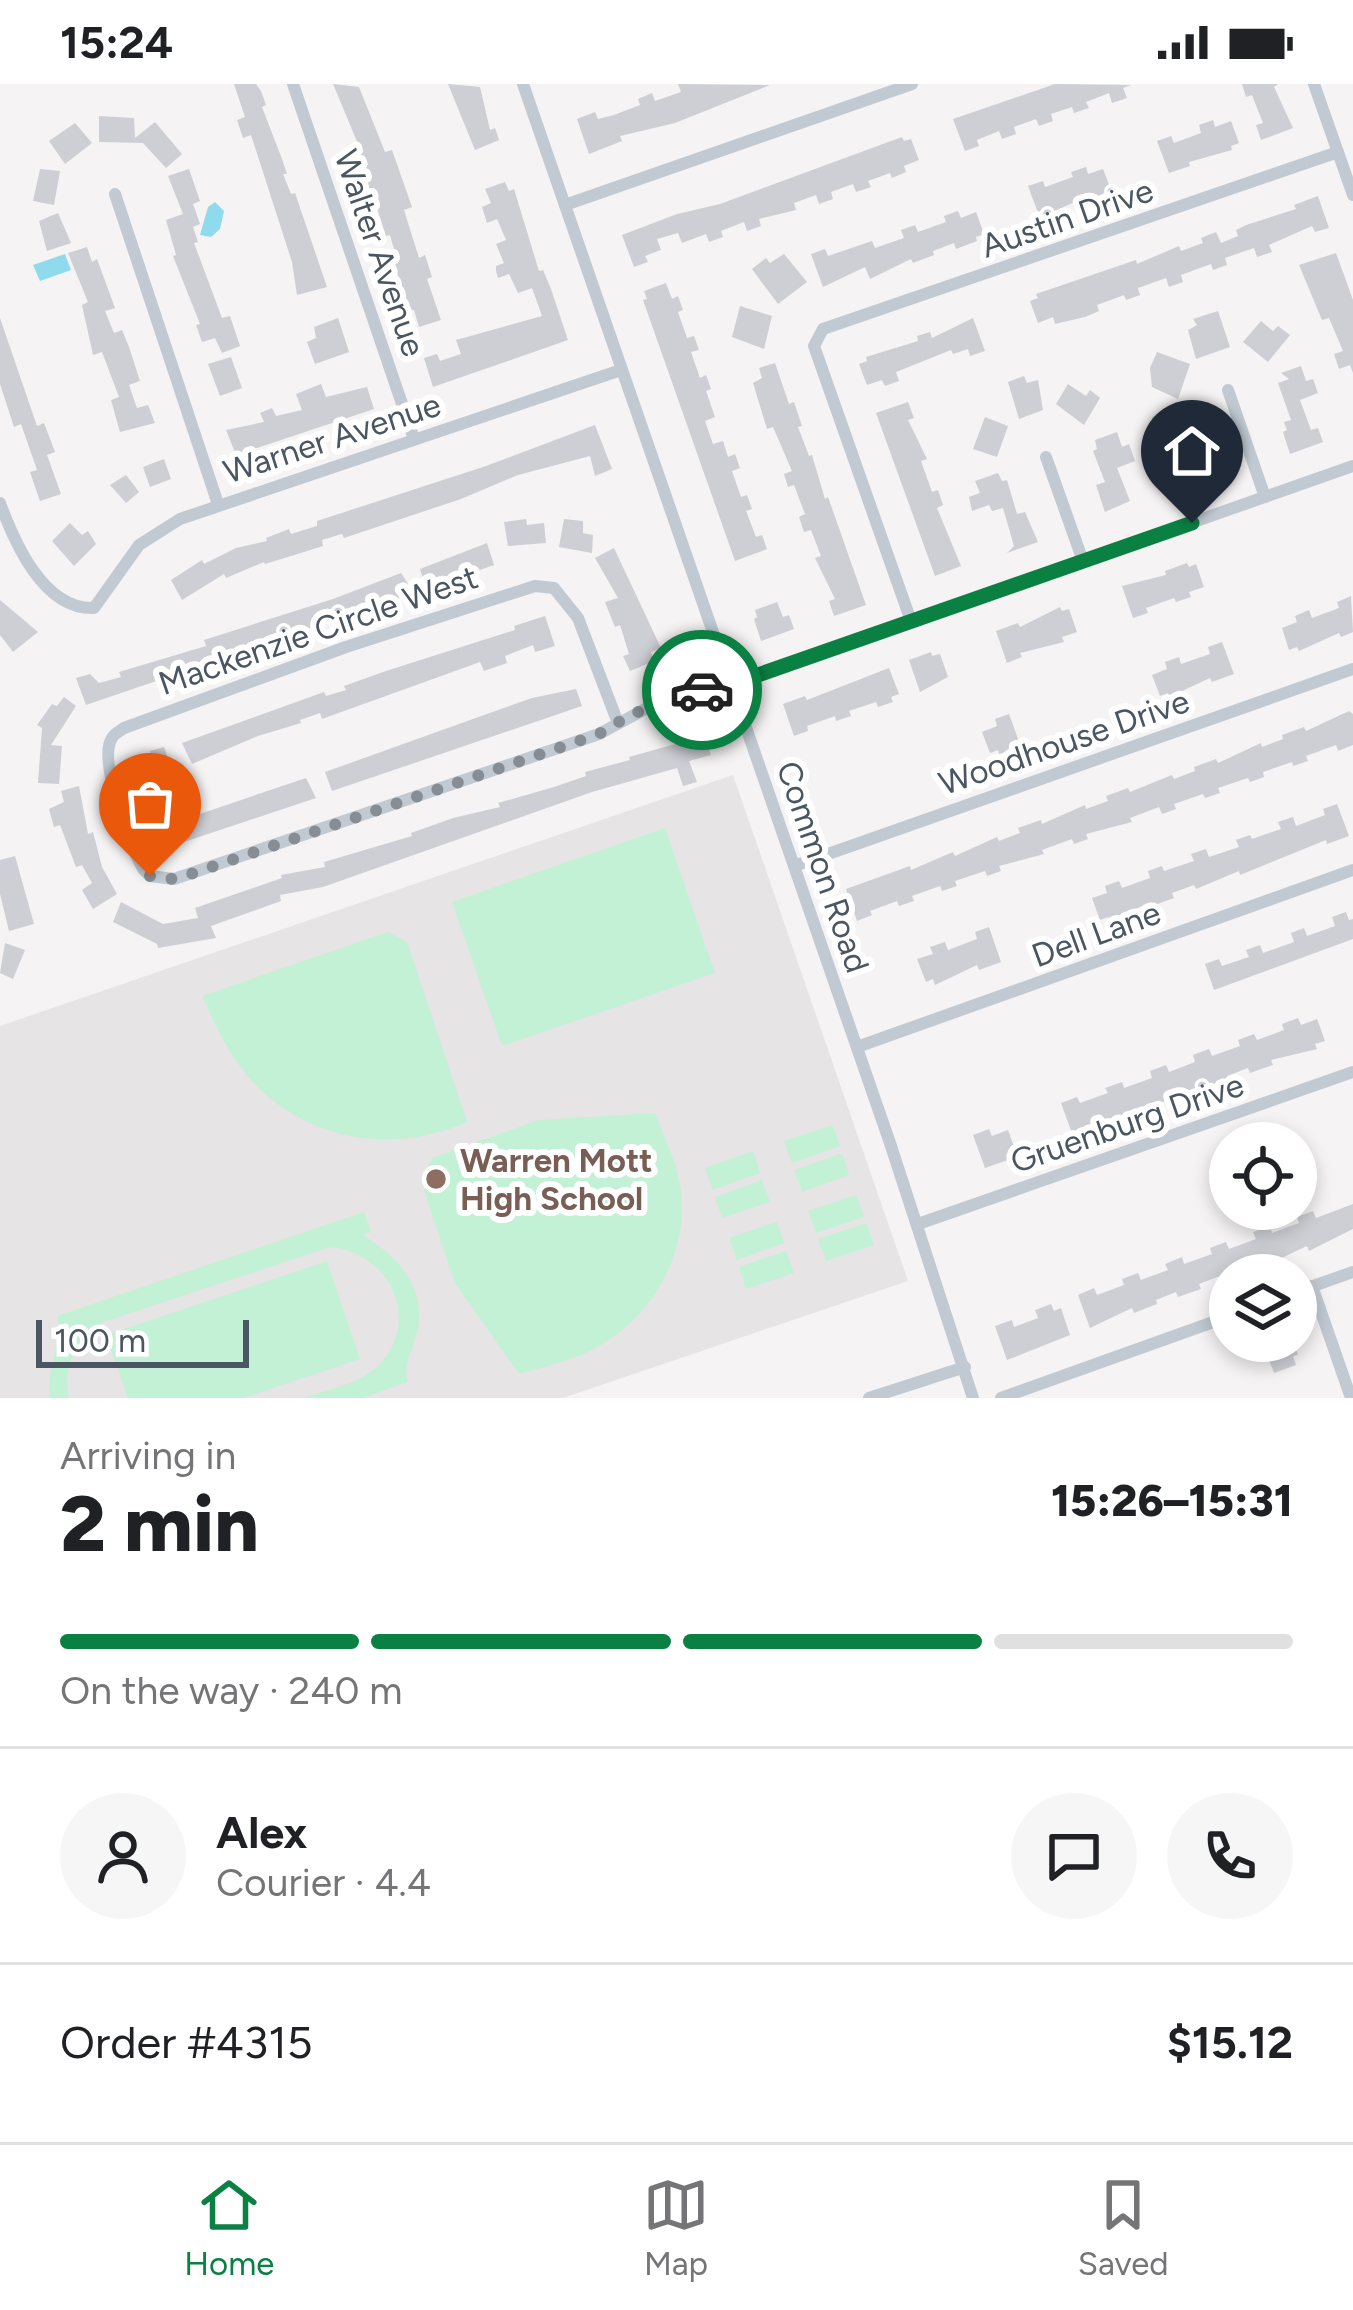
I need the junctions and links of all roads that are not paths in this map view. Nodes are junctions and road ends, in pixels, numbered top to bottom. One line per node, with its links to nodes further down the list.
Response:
1 (293, 84): 11 (street, Walter Avenue)
2 (523, 84): 8 (street, Common Road)
3 (912, 84): 8 (street)
4 (1314, 84): 5 (street)
5 (1338, 152): 7 (street); 18 (street, Austin Drive)
6 (115, 194): 16 (street)
7 (1353, 195)
8 (566, 205): 9 (street, Common Road)
9 (621, 370): 11 (street, Warner Avenue); 20 (street, Common Road)
10 (1228, 390): 14 (street)
11 (414, 439): 16 (street, Warner Avenue)
12 (1046, 457): 17 (street)
13 (1353, 466): 14 (street)
14 (1265, 497): 17 (street)
15 (0, 502): 16 (street, Warner Avenue)
16 (218, 504)
17 (1083, 561): 18 (street)
18 (911, 621): 20 (street)
19 (1353, 669): 22 (street, Woodhouse Drive)
20 (731, 682): 21 (street); 22 (street, Common Road)
21 (618, 723): 21 (street, Mackenzie Circle West)
22 (794, 866): 24 (street, Common Road)
23 (1353, 870): 24 (street, Dell Lane)
24 (857, 1047): 26 (street, Common Road)
25 (1353, 1072): 26 (street, Gruenburg Drive)
26 (918, 1224): 31 (street, Common Road)
27 (1353, 1272): 28 (street)
28 (1317, 1284)
29 (1317, 1300): 35 (street)
30 (1209, 1324): 34 (street)
31 (965, 1366): 32 (street); 33 (street, Common Road)
32 (868, 1398)
33 (973, 1398)
34 (1001, 1398)
35 (1351, 1398)

